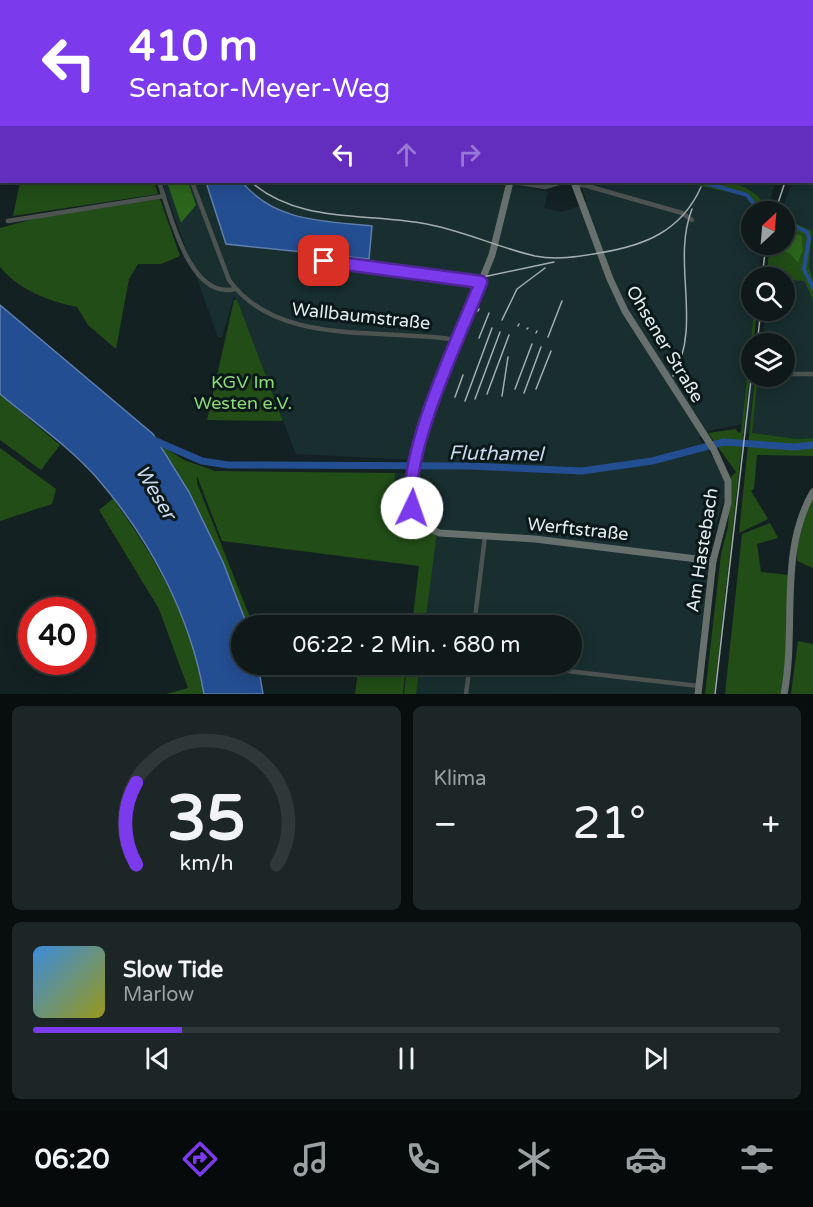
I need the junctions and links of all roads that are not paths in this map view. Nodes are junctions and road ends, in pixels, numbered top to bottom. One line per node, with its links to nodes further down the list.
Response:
1 (159, 183): 7 (street)
2 (192, 183): 12 (street)
3 (512, 183): 11 (main road)
4 (519, 183): 5 (street)
5 (559, 183)
6 (575, 184): 9 (street); 16 (main road, Ohsener Straße)
7 (164, 196): 8 (street); 12 (street)
8 (8, 220)
9 (692, 220)
10 (324, 261): 11 (street)
11 (481, 282): 13 (main road)
12 (235, 289): 13 (street, Wallbaumstraße)
13 (458, 341): 18 (main road, Werftstraße)
14 (795, 374): 15 (street)
15 (813, 374)
16 (714, 450): 19 (main road, Am Hastebach)
17 (813, 492): 25 (main road)
18 (485, 536): 19 (main road, Werftstraße); 20 (street)
19 (713, 561): 23 (main road, Am Hastebach)
20 (475, 615)
21 (582, 673): 23 (street)
22 (469, 675): 24 (street)
23 (699, 690)
24 (466, 694)
25 (784, 694)

